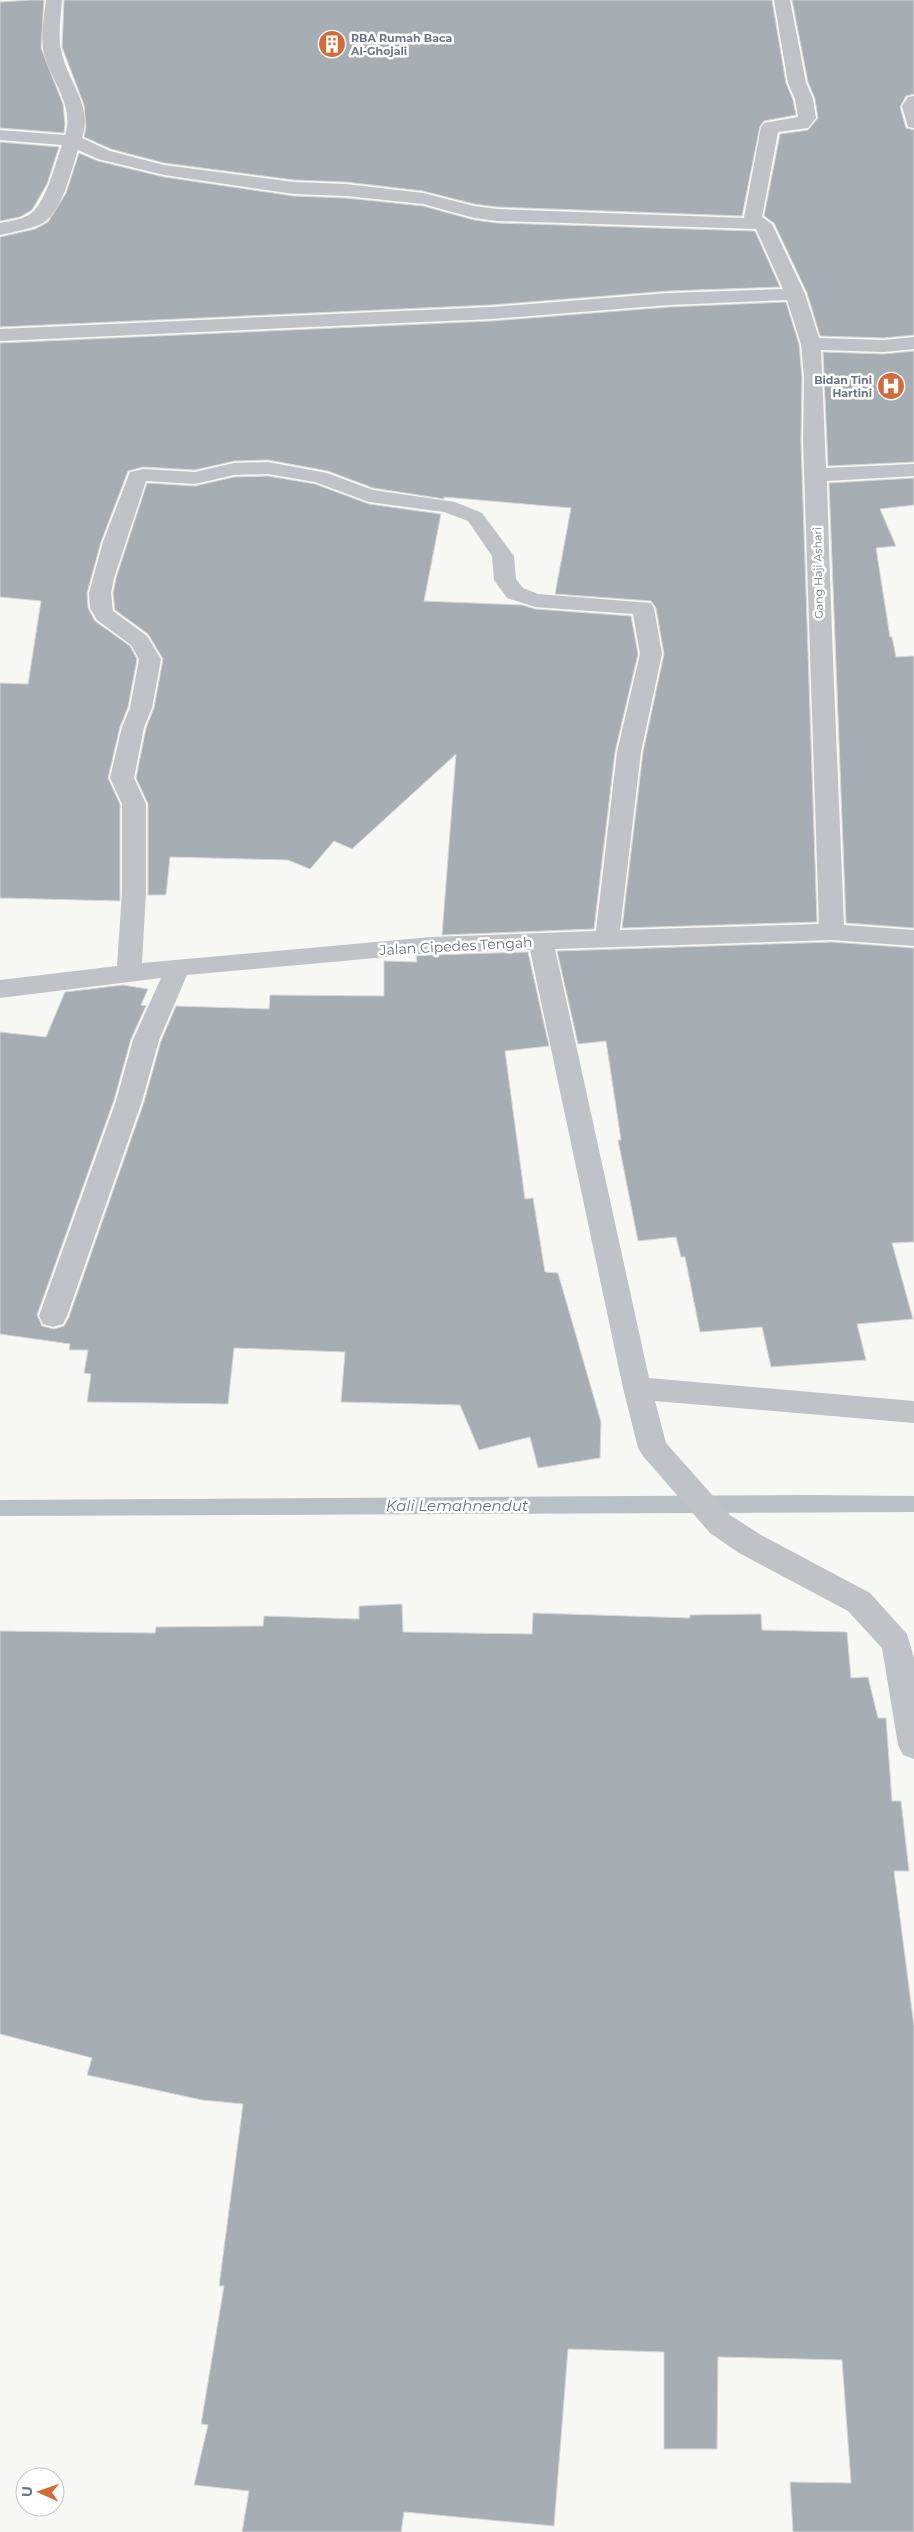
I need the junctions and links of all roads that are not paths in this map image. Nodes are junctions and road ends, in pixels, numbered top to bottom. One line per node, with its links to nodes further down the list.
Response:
1 (54, 0): 6 (street)
2 (782, 0): 7 (street, Gang Haji Ashari)
3 (914, 101): 4 (street)
4 (914, 123)
5 (0, 134): 6 (street)
6 (73, 141): 7 (street); 8 (street)
7 (763, 224): 9 (street, Gang Haji Ashari)
8 (0, 230)
9 (796, 294): 10 (street); 11 (street, Gang Haji Ashari)
10 (0, 335)
11 (811, 344): 12 (street); 14 (street, Gang Haji Ashari)
12 (914, 344)
13 (914, 470): 14 (street)
14 (816, 475): 15 (street, Gang Haji Ashari)
15 (832, 932): 16 (street, Jalan Cipedes Tengah); 17 (street, Jalan Cipedes Tengah)
16 (914, 938)
17 (608, 940): 18 (street, Jalan Cipedes Tengah); 20 (street)
18 (541, 942): 19 (street, Jalan Cipedes Tengah); 23 (street)
19 (178, 967): 20 (street, Jalan Cipedes Tengah); 22 (street)
20 (130, 974): 21 (street, Jalan Cipedes Tengah)
21 (0, 990)
22 (53, 1316)
23 (637, 1388): 24 (street); 25 (street)
24 (914, 1412)
25 (914, 1745)

